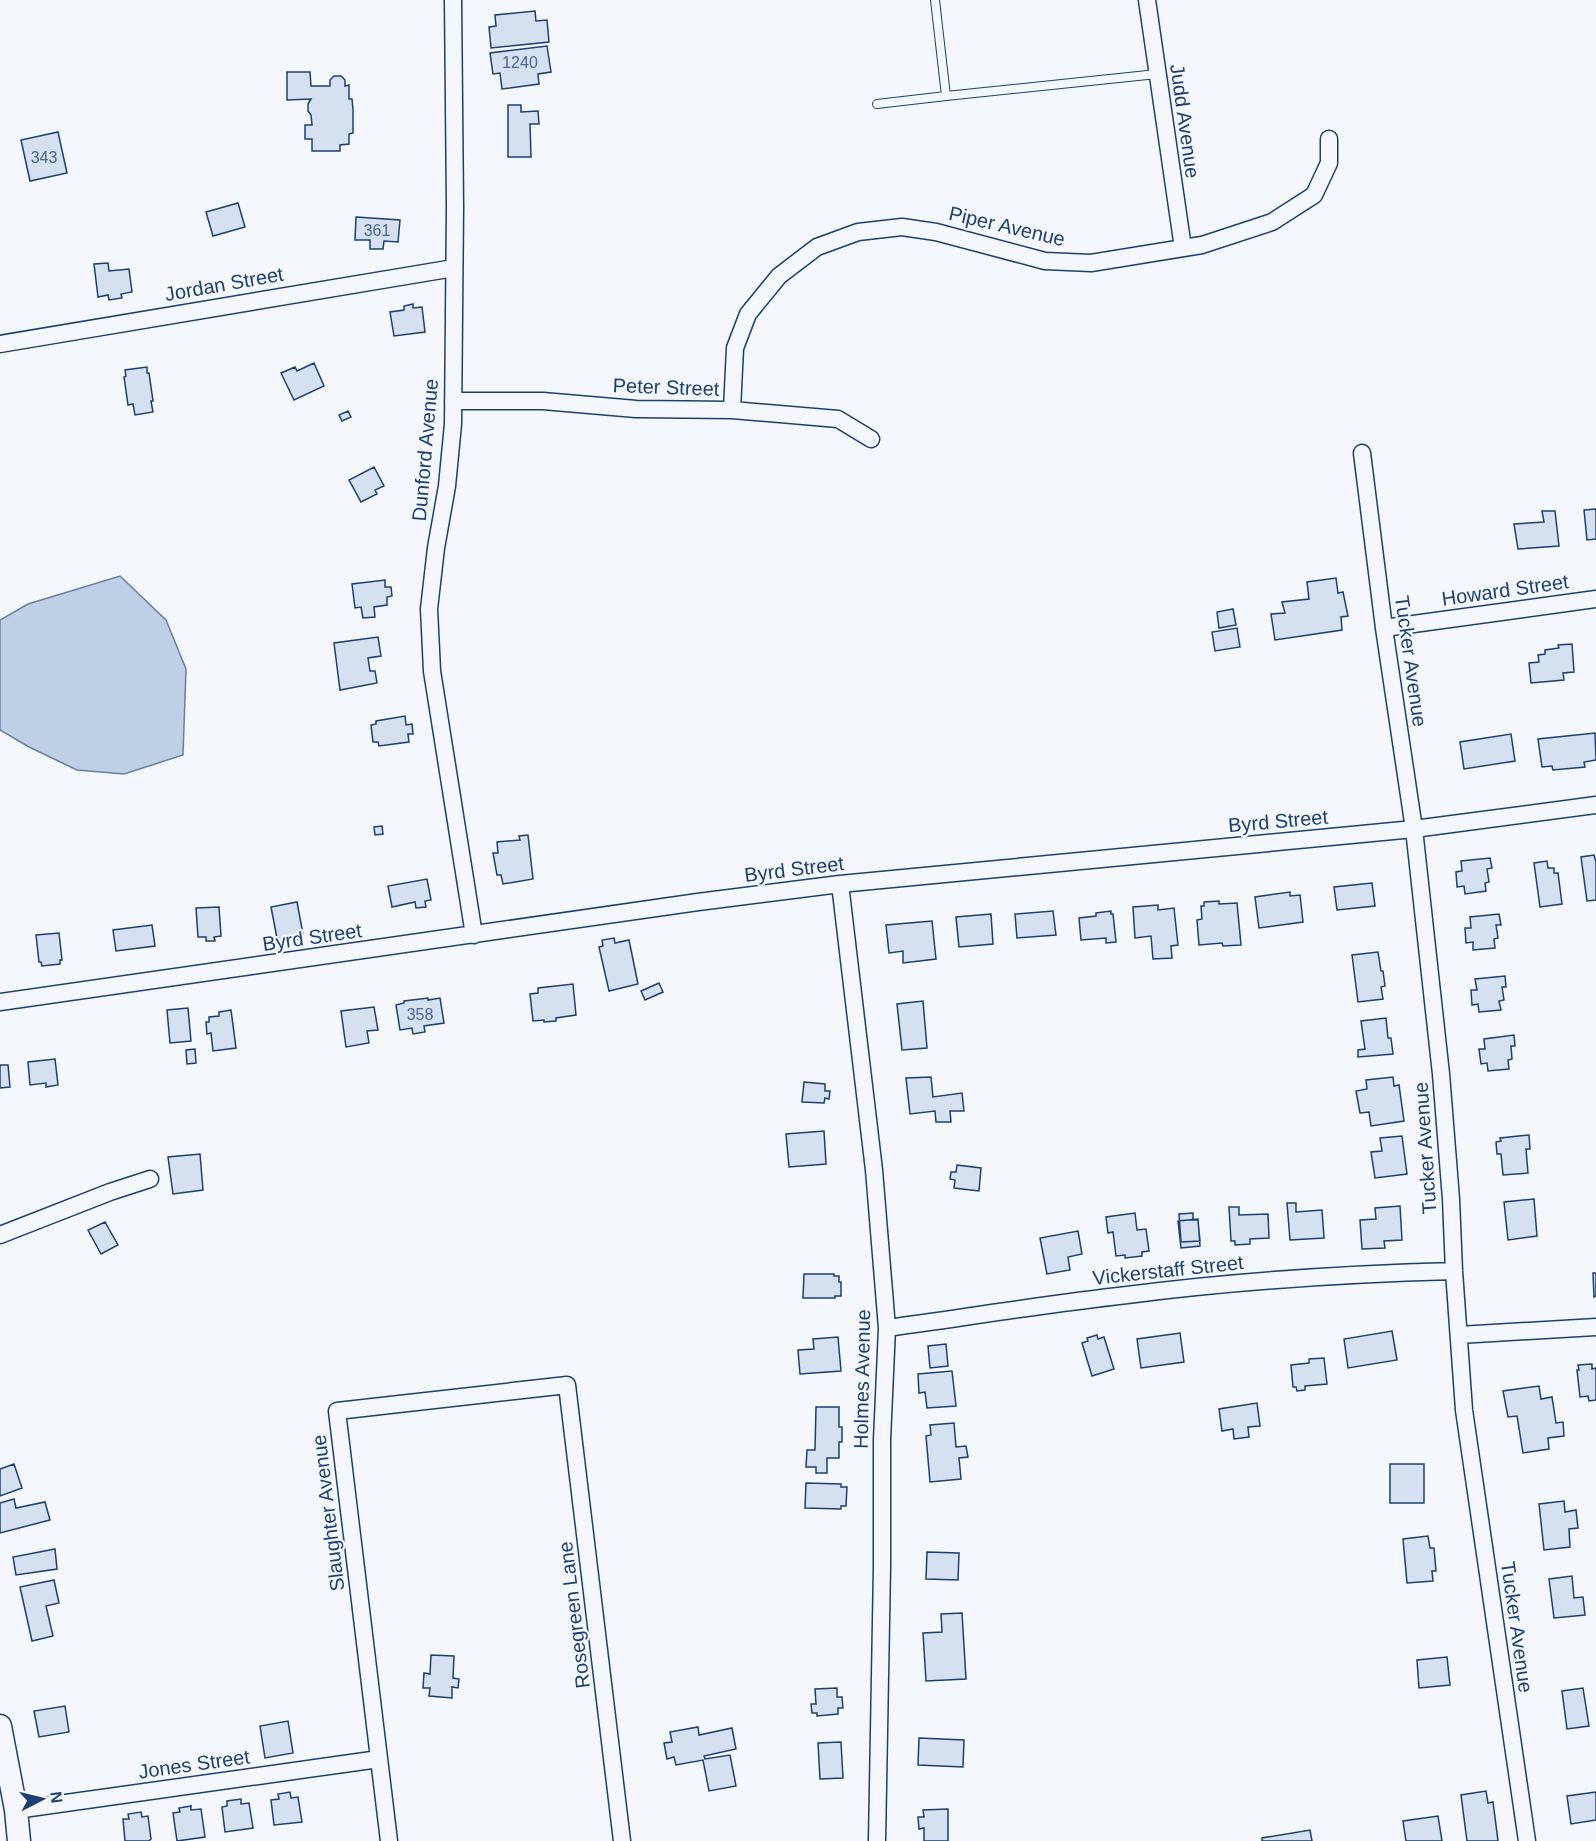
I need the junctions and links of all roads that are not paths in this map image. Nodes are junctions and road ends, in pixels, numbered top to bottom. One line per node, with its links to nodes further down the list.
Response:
1 (453, 0): 9 (street, Dunford Avenue)
2 (935, 0): 5 (lane)
3 (1147, 0): 4 (street, Judd Avenue)
4 (1157, 74): 5 (lane); 8 (street, Judd Avenue)
5 (946, 96): 6 (lane)
6 (877, 104)
7 (1329, 139): 8 (street, Piper Avenue)
8 (1183, 248): 12 (street, Piper Avenue)
9 (454, 268): 10 (street, Jordan Street); 11 (street, Dunford Avenue)
10 (0, 344)
11 (453, 401): 12 (street, Peter Street); 20 (street, Dunford Avenue)
12 (732, 410): 13 (street, Peter Street)
13 (871, 440)
14 (1362, 453): 16 (street, Tucker Avenue)
15 (1596, 599): 16 (street, Howard Street)
16 (1384, 628): 18 (street, Tucker Avenue)
17 (1596, 805): 18 (street, Byrd Street)
18 (1414, 830): 19 (street, Byrd Street); 24 (street, Tucker Avenue)
19 (840, 884): 20 (street, Byrd Street); 26 (street, Holmes Avenue)
20 (474, 935): 21 (street, Byrd Street)
21 (0, 1002)
22 (150, 1179): 23 (street)
23 (0, 1234)
24 (1454, 1271): 26 (street, Vickerstaff Street); 27 (street, Tucker Avenue)
25 (1596, 1327): 27 (street)
26 (887, 1328): 35 (street, Holmes Avenue)
27 (1459, 1335): 36 (street, Tucker Avenue)
28 (567, 1385): 30 (street, Slaughter Avenue); 34 (street, Rosegreen Lane)
29 (0, 1726): 31 (main road)
30 (379, 1759): 31 (street, Jones Street); 33 (street, Slaughter Avenue)
31 (16, 1810): 32 (main road)
32 (19, 1841)
33 (389, 1841)
34 (622, 1841)
35 (878, 1841)
36 (1527, 1841)

